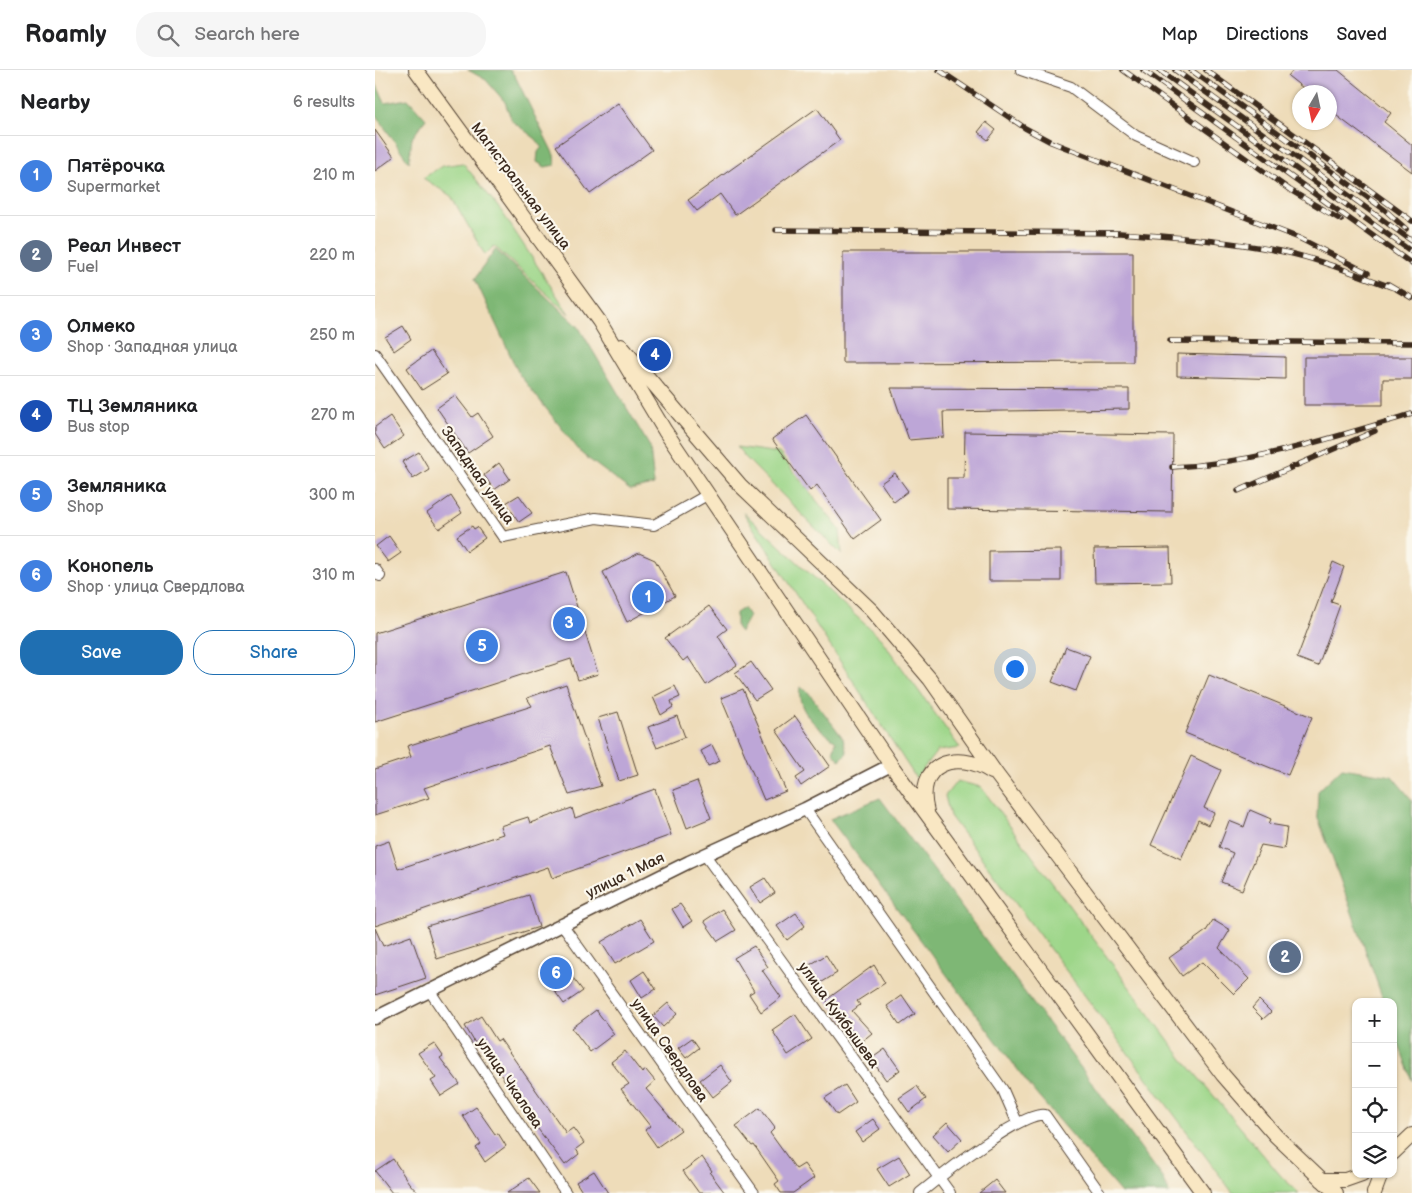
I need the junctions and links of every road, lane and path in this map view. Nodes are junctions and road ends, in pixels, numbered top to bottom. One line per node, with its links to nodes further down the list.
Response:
1 (416, 70): 4 (main road, Магистральная улица)
2 (1021, 70): 3 (street)
3 (1194, 162)
4 (599, 321): 6 (main road); 8 (main road)
5 (375, 354): 6 (street, Западная улица)
6 (707, 495): 7 (main road)
7 (891, 765): 9 (street, улица 1 Мая); 10 (main road)
8 (997, 775): 10 (main road); 21 (main road)
9 (805, 809): 11 (street, улица 1 Мая); 15 (street)
10 (927, 815): 27 (main road)
11 (705, 855): 12 (street, улица 1 Мая); 18 (street, улица Куйбышева)
12 (563, 924): 13 (street, улица 1 Мая); 23 (street, улица Свердлова)
13 (429, 990): 14 (street, улица 1 Мая); 22 (street, улица Чкалова)
14 (375, 1018)
15 (1017, 1122): 18 (street); 26 (street)
16 (1412, 1135): 17 (main road)
17 (1397, 1149)
18 (939, 1178): 24 (street); 25 (street, улица Куйбышева)
19 (1352, 1178): 21 (main road)
20 (1380, 1178): 29 (main road)
21 (1322, 1180): 28 (main road)
22 (566, 1193)
23 (754, 1193)
24 (920, 1193)
25 (950, 1193)
26 (1100, 1193)
27 (1203, 1193)
28 (1337, 1193)
29 (1374, 1193)

